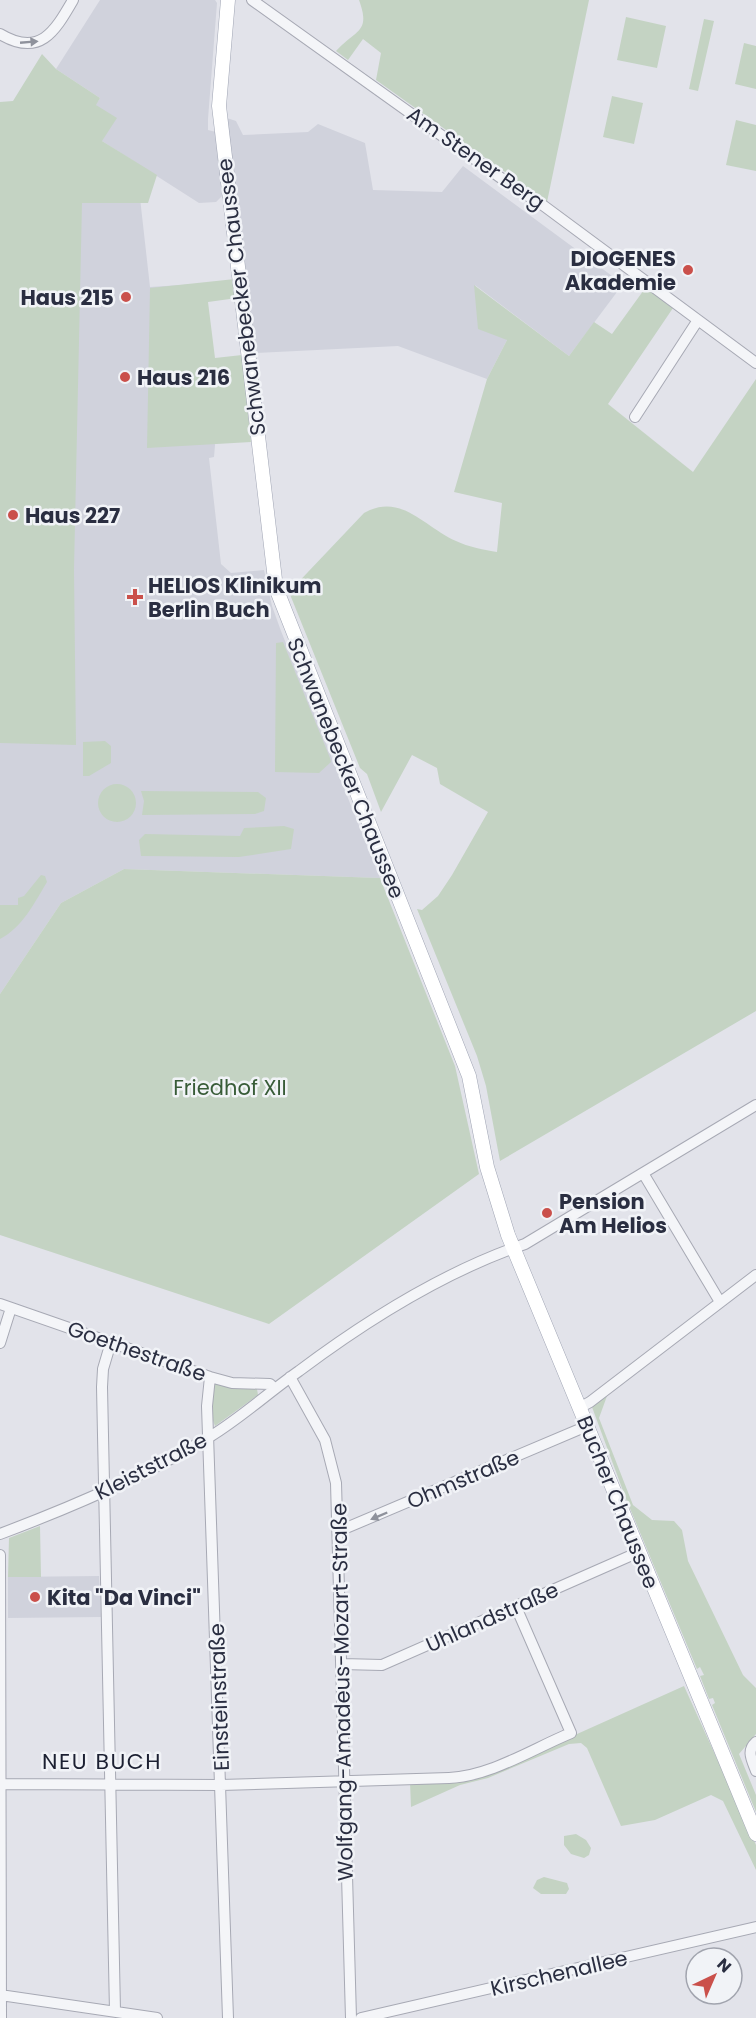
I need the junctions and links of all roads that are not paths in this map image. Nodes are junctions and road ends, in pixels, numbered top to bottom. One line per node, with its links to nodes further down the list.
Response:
1 (73, 0): 4 (street, one-way to 1)
2 (228, 0): 9 (main road, Schwanebecker Chaussee)
3 (252, 0): 5 (street, Am Stener Berg)
4 (0, 34)
5 (698, 320): 6 (street, Am Stener Berg); 7 (street)
6 (756, 363)
7 (635, 417)
8 (756, 1105): 10 (street, Kleiststraße)
9 (487, 1167): 11 (main road, Bucher Chaussee)
10 (643, 1173): 11 (street, Kleiststraße); 13 (street)
11 (513, 1248): 19 (street, Kleiststraße); 21 (main road, Bucher Chaussee)
12 (756, 1275): 13 (street)
13 (720, 1302): 21 (street)
14 (0, 1304): 15 (street, Goethestraße)
15 (11, 1308): 16 (street, Goethestraße); 17 (street)
16 (111, 1342): 18 (street, Goethestraße); 24 (street)
17 (0, 1343)
18 (210, 1377): 20 (street, Goethestraße); 23 (street, Einsteinstraße)
19 (290, 1377): 20 (street, Kleiststraße); 25 (street, Wolfgang-Amadeus-Mozart-Straße)
20 (274, 1388): 23 (street, Kleiststraße)
21 (579, 1408): 22 (main road, Bucher Chaussee)
22 (586, 1426): 25 (street, Ohmstraße, one-way to 25); 27 (main road, Bucher Chaussee)
23 (210, 1437): 24 (street, Kleiststraße); 35 (street, Einsteinstraße)
24 (105, 1490): 26 (street, Kleiststraße); 36 (street)
25 (339, 1531): 30 (street, Wolfgang-Amadeus-Mozart-Straße)
26 (0, 1534)
27 (639, 1552): 29 (street, Uhlandstraße); 37 (main road, Bucher Chaussee)
28 (0, 1555): 34 (street)
29 (516, 1606): 30 (street, Uhlandstraße); 33 (street)
30 (342, 1664): 33 (street, Wolfgang-Amadeus-Mozart-Straße)
31 (756, 1742): 32 (street)
32 (756, 1771)
33 (345, 1781): 35 (street); 44 (street, Wolfgang-Amadeus-Mozart-Straße)
34 (0, 1784): 36 (street); 39 (street)
35 (221, 1785): 36 (street); 43 (street, Einsteinstraße)
36 (111, 1786): 40 (street)
37 (756, 1834)
38 (756, 1927): 45 (street, Kirschenallee)
39 (1, 1995): 40 (street); 41 (street)
40 (115, 2011): 42 (street)
41 (1, 2018)
42 (157, 2018)
43 (228, 2018)
44 (351, 2018)
45 (361, 2018)

